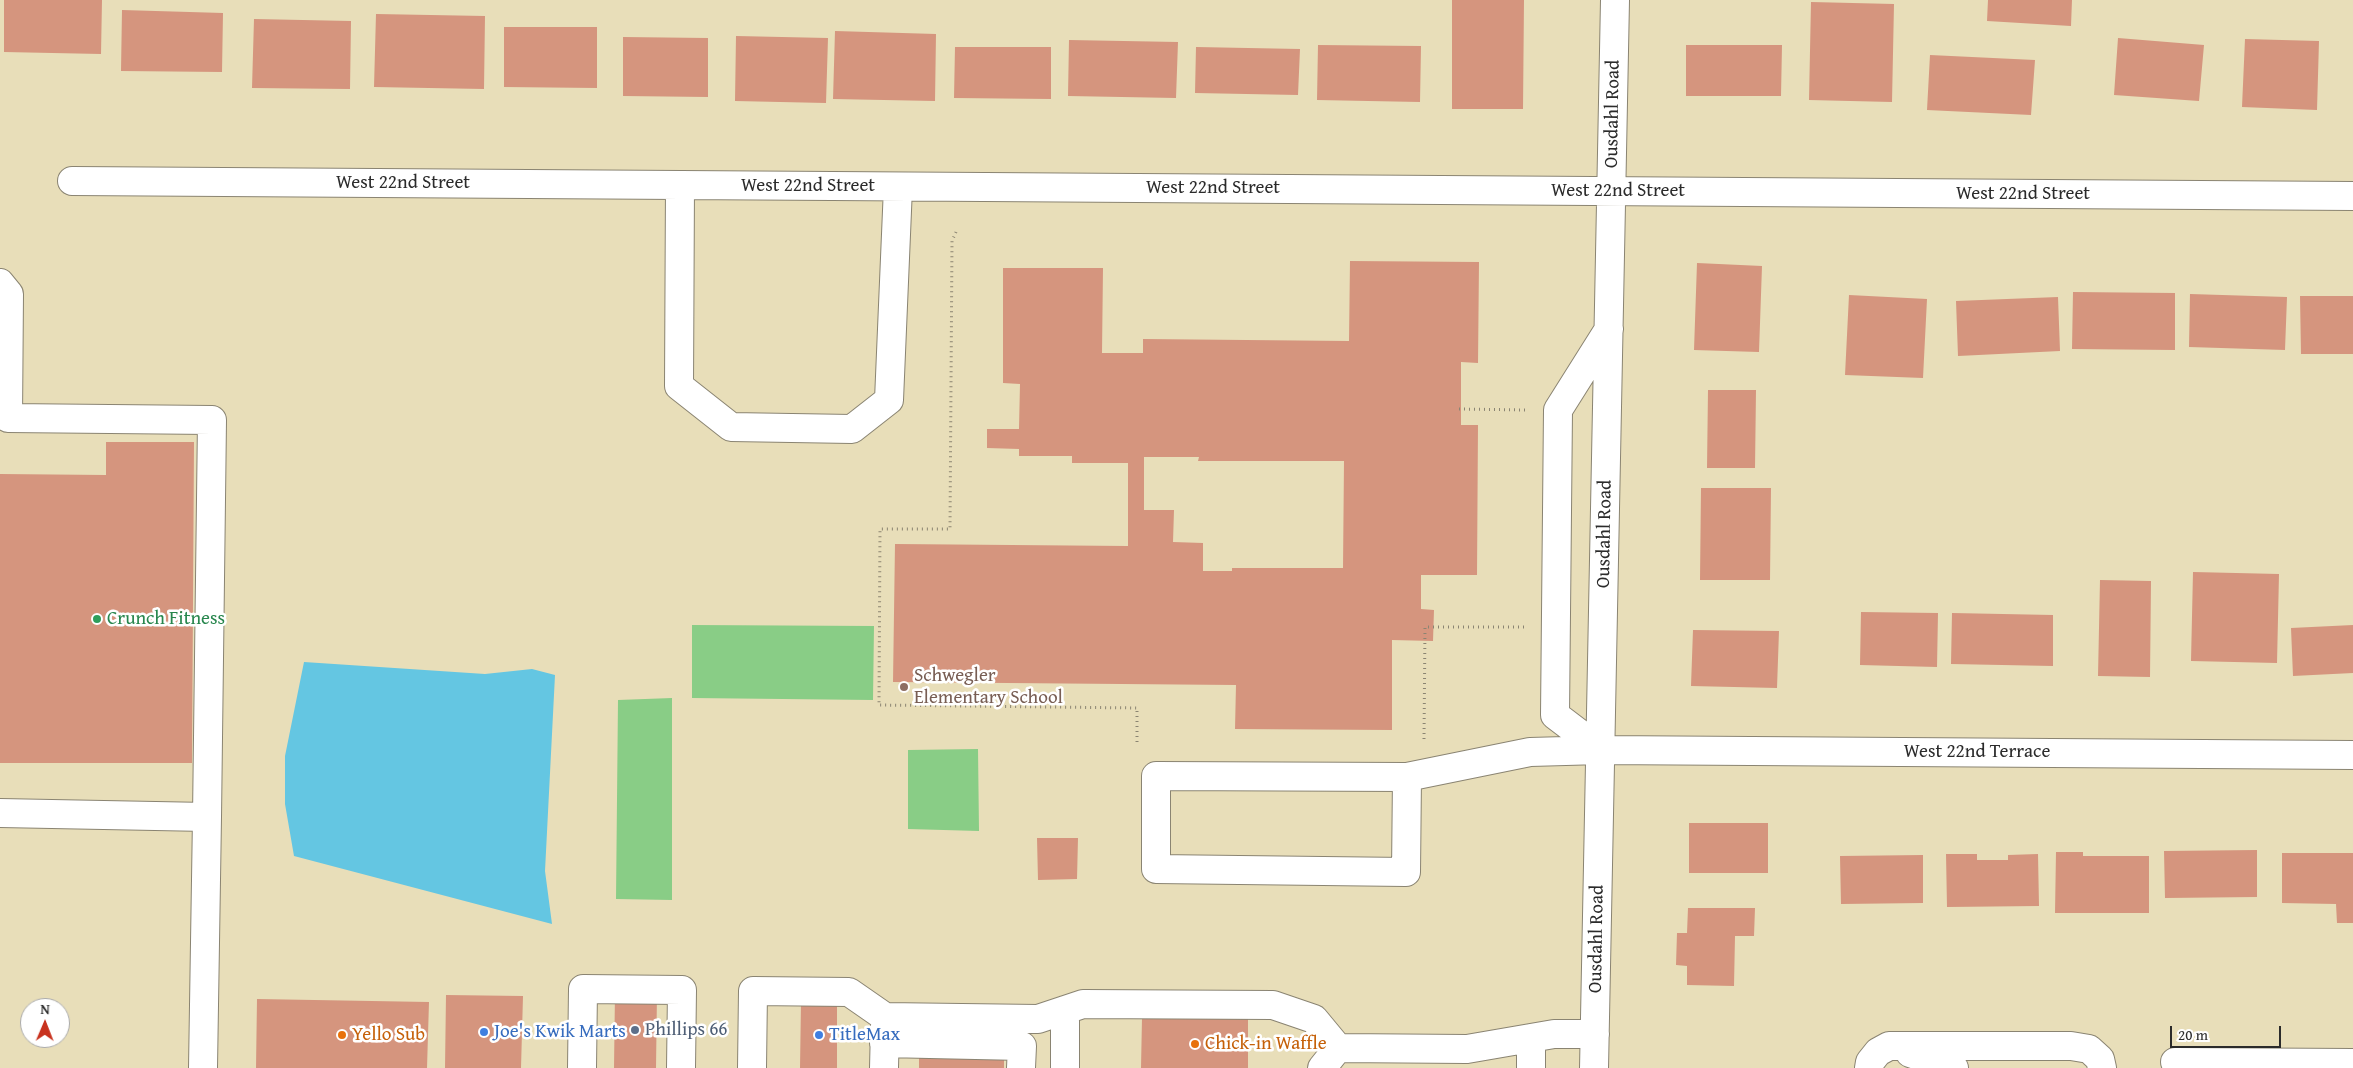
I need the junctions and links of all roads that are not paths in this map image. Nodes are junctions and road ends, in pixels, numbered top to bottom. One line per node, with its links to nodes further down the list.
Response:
1 (1615, 0): 5 (street, Ousdahl Road)
2 (72, 181): 3 (street, West 22nd Street)
3 (680, 185): 4 (street, West 22nd Street); 4 (street)
4 (898, 187): 5 (street, West 22nd Street)
5 (1612, 191): 6 (street, West 22nd Street); 8 (street, Ousdahl Road)
6 (2353, 196)
7 (0, 283): 9 (street)
8 (1609, 329): 10 (street, Ousdahl Road); 10 (street)
9 (4, 418): 14 (street)
10 (1601, 750): 11 (street, West 22nd Terrace); 12 (street, West 22nd Terrace); 16 (street, Ousdahl Road)
11 (2353, 755)
12 (1407, 777): 12 (street, West 22nd Terrace)
13 (0, 814): 14 (street)
14 (207, 817): 25 (street)
15 (1065, 1010): 18 (street); 20 (street); 30 (street)
16 (1595, 1034): 17 (street); 32 (street, Ousdahl Road)
17 (1531, 1038): 20 (street); 31 (street)
18 (884, 1043): 28 (street); 29 (street)
19 (1889, 1046): 33 (street); 34 (street); 35 (street)
20 (1330, 1058)
21 (2175, 1062): 23 (street)
22 (2353, 1063): 24 (street)
23 (2227, 1065): 24 (street)
24 (2283, 1066)
25 (202, 1068)
26 (582, 1068): 27 (street)
27 (681, 1068)
28 (752, 1068)
29 (1021, 1068)
30 (1065, 1068)
31 (1531, 1068)
32 (1594, 1068)
33 (1869, 1068)
34 (1954, 1068)
35 (2102, 1068)

